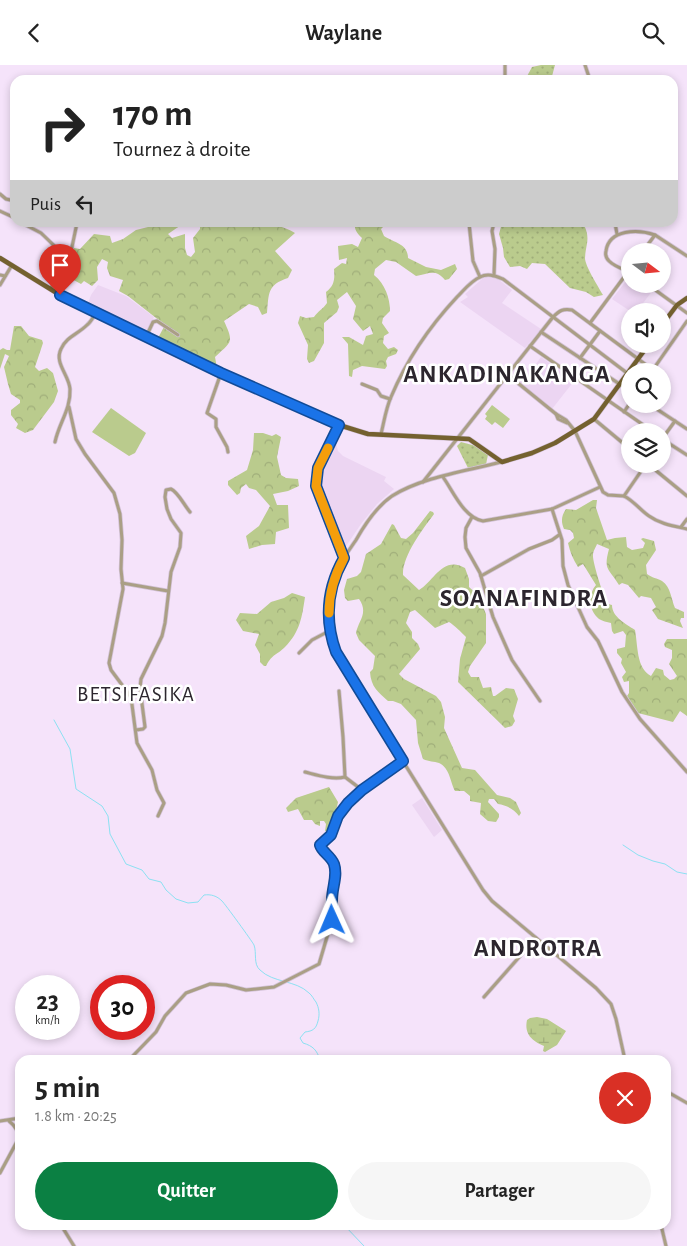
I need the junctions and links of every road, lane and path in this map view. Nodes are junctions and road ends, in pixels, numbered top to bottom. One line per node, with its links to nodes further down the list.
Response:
1 (29, 227): 11 (street)
2 (76, 227): 11 (street)
3 (469, 227): 17 (street)
4 (493, 227): 15 (street)
5 (616, 227): 6 (street)
6 (617, 234): 7 (street); 13 (street)
7 (655, 235): 8 (street); 9 (street)
8 (649, 243)
9 (687, 256)
10 (0, 258): 12 (main road)
11 (68, 259): 20 (street)
12 (12, 265): 16 (street); 20 (main road)
13 (621, 267)
14 (0, 275): 16 (street)
15 (494, 275): 17 (street); 27 (street)
16 (5, 276): 19 (street)
17 (480, 277): 48 (street)
18 (621, 282): 29 (street)
19 (0, 285)
20 (50, 289): 24 (main road)
21 (660, 293): 23 (street)
22 (687, 298): 23 (main road)
23 (677, 305): 25 (main road); 26 (street)
24 (96, 313): 33 (main road); 50 (street)
25 (671, 313)
26 (687, 313)
27 (553, 317): 29 (street); 31 (street); 34 (street)
28 (687, 321): 41 (street)
29 (590, 323): 30 (street)
30 (600, 331): 34 (street); 38 (street)
31 (541, 332): 35 (street); 37 (street)
32 (178, 335): 33 (street)
33 (146, 337): 43 (main road)
34 (590, 345): 37 (street); 42 (street)
35 (530, 346): 44 (street); 49 (street)
36 (642, 353): 38 (main road)
37 (580, 358): 47 (street)
38 (637, 359): 39 (main road); 40 (street)
39 (634, 363)
40 (642, 363)
41 (658, 363)
42 (621, 368)
43 (221, 373): 57 (main road); 66 (street)
44 (508, 375): 60 (street); 62 (street)
45 (621, 381): 47 (main road)
46 (362, 384): 48 (street)
47 (619, 384): 49 (main road)
48 (390, 399): 61 (street)
49 (607, 400): 51 (street); 54 (main road)
50 (69, 407): 63 (street); 87 (street)
51 (621, 410)
52 (625, 413): 56 (street)
53 (663, 413): 55 (street)
54 (594, 419): 60 (main road); 64 (street)
55 (675, 421): 58 (street); 59 (street)
56 (640, 423)
57 (339, 425): 61 (main road); 85 (street)
58 (671, 427)
59 (687, 429)
60 (575, 431): 69 (main road); 75 (street)
61 (381, 434): 62 (main road)
62 (458, 438): 67 (main road); 74 (street)
63 (55, 442)
64 (621, 442)
65 (671, 444): 68 (street)
66 (228, 452)
67 (491, 454): 69 (main road); 70 (street)
68 (687, 455)
69 (502, 462): 70 (street)
70 (488, 465): 73 (street)
71 (641, 473): 76 (street)
72 (658, 473): 77 (street)
73 (442, 477): 74 (street); 80 (street)
74 (423, 482): 85 (street)
75 (600, 487): 76 (street); 78 (street)
76 (624, 496): 82 (street)
77 (687, 496)
78 (552, 509): 80 (street); 95 (street)
79 (190, 512): 88 (street)
80 (472, 517): 86 (street)
81 (687, 519): 82 (street)
82 (681, 527): 83 (street)
83 (687, 529)
84 (559, 535): 86 (street)
85 (344, 558): 89 (street)
86 (481, 577): 92 (street)
87 (122, 583): 88 (street); 93 (street)
88 (168, 591): 93 (street)
89 (331, 630): 90 (street); 94 (street)
90 (299, 653)
91 (338, 691): 97 (street)
92 (540, 701)
93 (136, 730): 99 (street)
94 (403, 761): 98 (street); 100 (street)
95 (687, 771)
96 (305, 772): 97 (street)
97 (345, 777): 98 (street)
98 (362, 790): 102 (street)
99 (158, 816)
100 (536, 938): 101 (street); 103 (street)
101 (484, 997)
102 (134, 1055)
103 (624, 1055)
104 (671, 1094): 105 (street)
105 (687, 1103)
106 (15, 1119): 108 (street)
107 (0, 1121): 108 (street)
108 (9, 1121): 109 (street)
109 (15, 1125)
110 (15, 1146): 111 (street)
111 (0, 1173)
112 (64, 1230): 114 (street)
113 (663, 1230): 115 (street)
114 (74, 1246)
115 (666, 1246)

